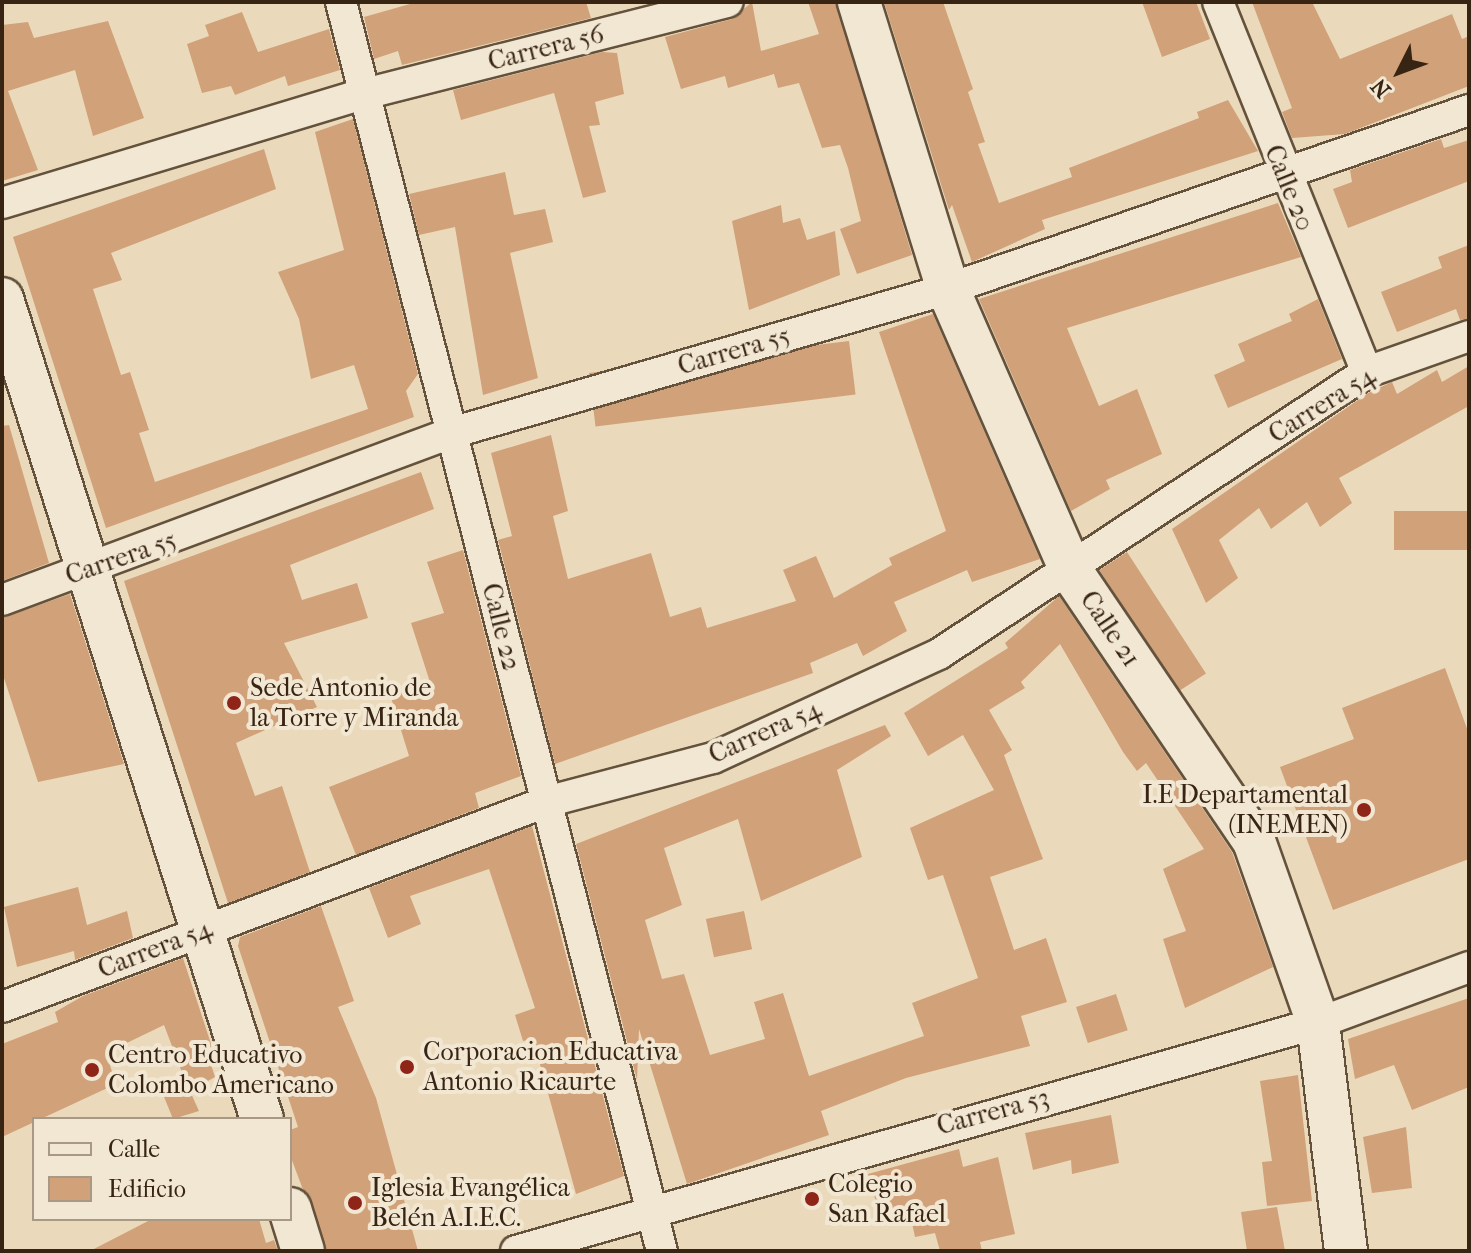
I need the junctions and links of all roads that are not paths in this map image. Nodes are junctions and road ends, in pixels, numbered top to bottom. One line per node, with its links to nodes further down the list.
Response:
1 (341, 2): 5 (street, Calle 22)
2 (728, 2): 5 (street, Carrera 56)
3 (859, 2): 9 (street, Calle 21)
4 (1218, 2): 7 (street, Calle 20)
5 (364, 94): 8 (street, Carrera 56); 13 (street, Calle 22)
6 (1469, 110): 7 (street, Carrera 55)
7 (1281, 173): 9 (street, Carrera 55); 12 (street, Calle 20)
8 (2, 203)
9 (948, 289): 13 (street, Carrera 55); 15 (street, Calle 21)
10 (2, 299): 14 (street)
11 (1469, 336): 12 (street, Carrera 54)
12 (1367, 372): 15 (street, Carrera 54)
13 (451, 433): 14 (street, Carrera 55); 17 (street, Calle 22)
14 (88, 570): 16 (street, Carrera 55); 18 (street)
15 (1071, 571): 17 (street, Carrera 54); 21 (street, Calle 21)
16 (2, 600)
17 (546, 802): 18 (street, Carrera 54); 23 (street, Calle 22)
18 (202, 931): 20 (street, Carrera 54); 22 (street)
19 (1469, 967): 21 (street, Carrera 53)
20 (2, 1007)
21 (1318, 1023): 23 (street, Carrera 53); 28 (street, Calle 21)
22 (261, 1117)
23 (651, 1207): 26 (street, Carrera 53); 27 (street, Calle 22)
24 (292, 1215): 25 (street)
25 (303, 1251)
26 (516, 1251)
27 (662, 1251)
28 (1346, 1251)

